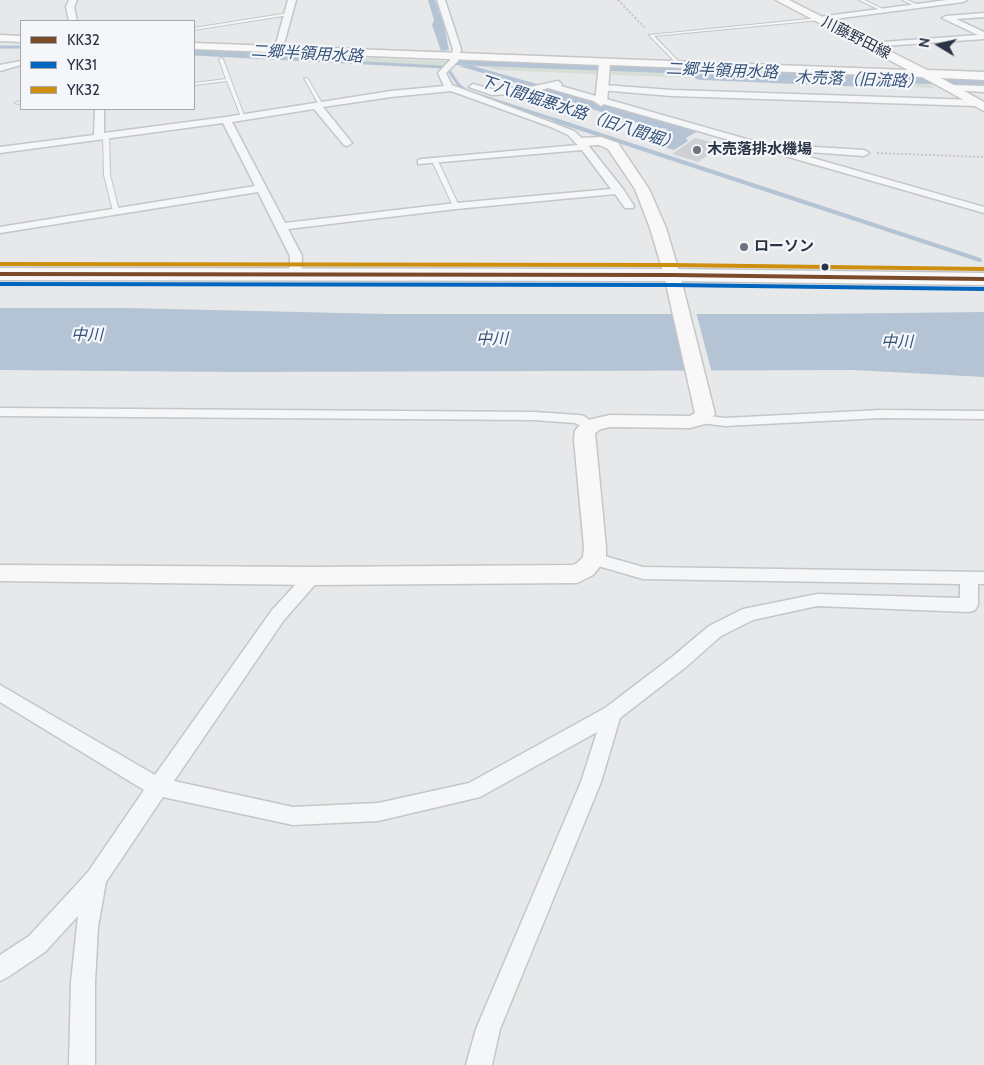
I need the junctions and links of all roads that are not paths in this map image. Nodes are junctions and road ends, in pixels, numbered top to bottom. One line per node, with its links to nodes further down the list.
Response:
1 (73, 0): 13 (street)
2 (292, 0): 10 (street)
3 (441, 0): 23 (street)
4 (781, 0): 12 (street, 川藤野田線)
5 (861, 0): 9 (lane)
6 (904, 0): 8 (lane)
7 (963, 0): 8 (street)
8 (919, 6): 9 (street)
9 (885, 11): 12 (street)
10 (288, 14): 14 (lane); 20 (street)
11 (984, 15): 15 (street)
12 (819, 19): 18 (street, 川藤野田線); 25 (lane)
13 (73, 20)
14 (195, 29)
15 (984, 36): 18 (street)
16 (0, 38): 17 (street)
17 (20, 39)
18 (869, 45): 27 (street, 川藤野田線)
19 (195, 46): 20 (street)
20 (275, 50): 23 (street)
21 (221, 59): 30 (lane)
22 (20, 63): 26 (street)
23 (452, 63): 24 (street); 33 (street)
24 (605, 65): 25 (street); 36 (street)
25 (679, 65): 27 (street)
26 (0, 68)
27 (927, 75): 28 (street); 34 (street, 川藤野田線)
28 (984, 76)
29 (306, 79): 38 (lane)
30 (228, 80): 31 (lane); 40 (lane)
31 (195, 84)
32 (548, 84): 33 (street); 36 (street); 36 (street)
33 (452, 88): 38 (street); 44 (street)
34 (950, 88): 35 (street); 37 (street, 川藤野田線)
35 (984, 89)
36 (598, 92): 37 (street); 45 (street)
37 (980, 105)
38 (319, 106): 40 (street); 43 (street)
39 (99, 110): 42 (street)
40 (243, 117): 41 (street)
41 (226, 120): 42 (street); 50 (street)
42 (102, 136): 46 (street); 55 (lane)
43 (347, 143)
44 (582, 144): 48 (street); 51 (street); 60 (street)
45 (771, 148): 47 (street); 54 (street)
46 (0, 150)
47 (864, 153)
48 (435, 161): 49 (street); 52 (lane)
49 (422, 162)
50 (261, 188): 55 (street); 56 (street)
51 (619, 192): 52 (street); 53 (street)
52 (456, 206): 56 (street)
53 (629, 206)
54 (984, 210)
55 (116, 211): 57 (street)
56 (281, 227): 59 (street)
57 (0, 230)
58 (0, 274): 59 (main road)
59 (295, 276): 60 (main road)
60 (672, 276): 61 (main road); 63 (street)
61 (984, 279)
62 (0, 412): 65 (street)
63 (703, 414): 64 (street); 65 (street)
64 (984, 416)
65 (591, 427): 66 (street)
66 (594, 559): 68 (street); 69 (street)
67 (0, 573): 68 (street)
68 (313, 576): 72 (street)
69 (977, 577): 71 (street)
70 (0, 693): 72 (street)
71 (612, 714): 72 (street); 76 (street)
72 (158, 787): 73 (street)
73 (96, 879): 74 (street); 75 (street)
74 (0, 969)
75 (82, 1065)
76 (478, 1065)

